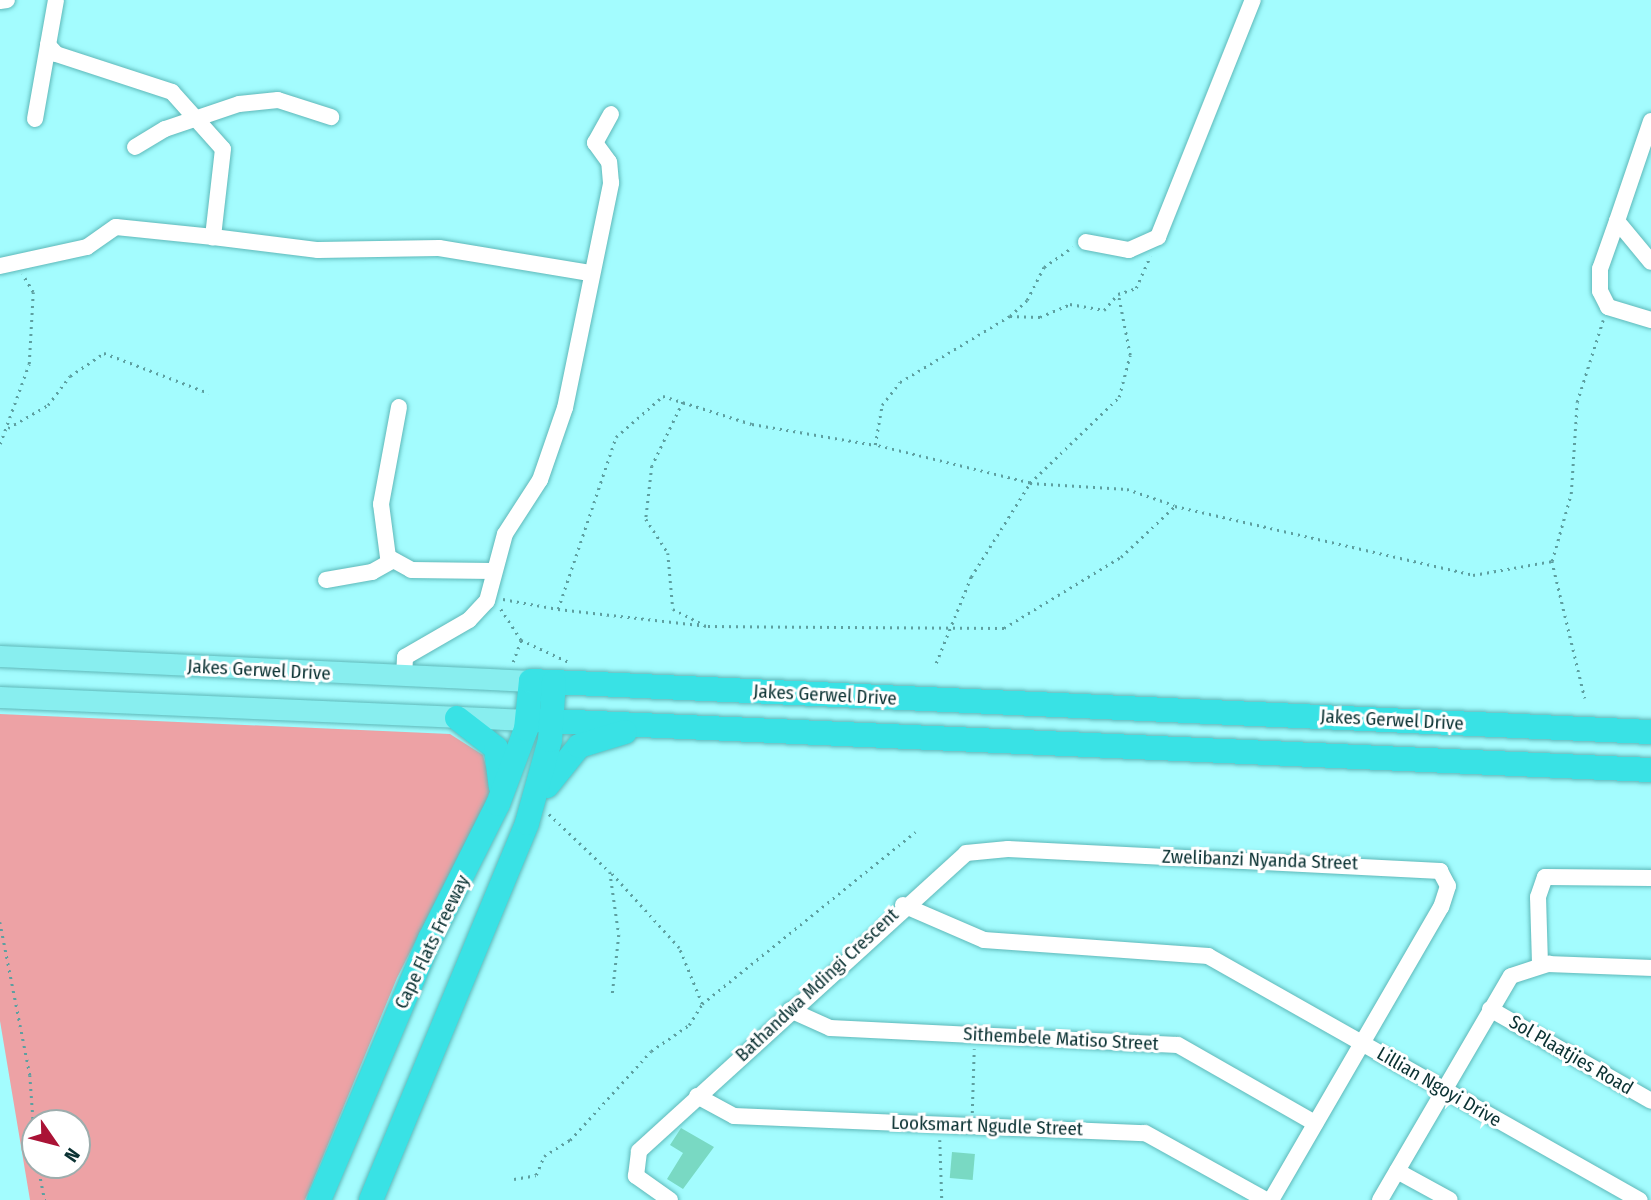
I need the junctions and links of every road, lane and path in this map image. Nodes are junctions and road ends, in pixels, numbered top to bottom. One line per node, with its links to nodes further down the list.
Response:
1 (7, 0): 4 (street)
2 (56, 0): 5 (street)
3 (1253, 0): 14 (street)
4 (0, 1)
5 (48, 45): 7 (street); 9 (street)
6 (611, 114): 18 (street)
7 (195, 117): 8 (street); 11 (street); 13 (street)
8 (331, 117)
9 (35, 119)
10 (1651, 121): 12 (street)
11 (135, 147)
12 (1616, 221): 16 (street); 20 (street)
13 (213, 237): 17 (street); 18 (street)
14 (1158, 237): 15 (street); 19 (path)
15 (1086, 243): 21 (path)
16 (1651, 262)
17 (8, 266): 26 (path)
18 (590, 273): 33 (street)
19 (1118, 294): 21 (path); 29 (path)
20 (1608, 307): 22 (street); 32 (path)
21 (1010, 316): 28 (path)
22 (1651, 320)
23 (209, 393): 26 (path)
24 (683, 402): 28 (path); 35 (path); 36 (path)
25 (399, 408): 31 (street)
26 (8, 428): 27 (path)
27 (0, 444)
28 (875, 445): 29 (path)
29 (1030, 483): 30 (path); 37 (path)
30 (1175, 506): 32 (path); 37 (path)
31 (392, 561): 33 (street); 34 (street)
32 (1552, 561): 45 (path)
33 (494, 571): 43 (street)
34 (326, 580)
35 (558, 609): 36 (path); 38 (path)
36 (708, 626): 37 (path)
37 (950, 632): 41 (path)
38 (520, 640): 40 (path); 42 (path)
39 (0, 656): 43 (main road, Jakes Gerwel Drive)
40 (512, 662)
41 (936, 663)
42 (552, 676): 43 (main road, Jakes Gerwel Drive); 47 (highway, Cape Flats Freeway); 49 (highway, Jakes Gerwel Drive)
43 (404, 677)
44 (0, 697): 46 (main road, Jakes Gerwel Drive)
45 (1585, 698)
46 (457, 718): 47 (main road, Jakes Gerwel Drive); 52 (highway)
47 (540, 720): 48 (highway, Jakes Gerwel Drive); 52 (highway, Cape Flats Freeway); 53 (highway, Cape Flats Freeway)
48 (646, 725): 50 (highway, Jakes Gerwel Drive); 53 (highway)
49 (1651, 732)
50 (1651, 771)
51 (554, 802): 55 (path)
52 (498, 804): 78 (highway, Cape Flats Freeway)
53 (527, 823): 79 (highway, Cape Flats Freeway)
54 (915, 832): 62 (path)
55 (610, 872): 61 (path); 62 (path)
56 (1651, 878): 59 (street)
57 (903, 905): 64 (street, Bathandwa Mdingi Crescent); 66 (street, Bathandwa Mdingi Crescent); 66 (street, Zwelibanzi Nyanda Street)
58 (0, 922): 70 (path)
59 (1540, 964): 60 (street); 63 (street)
60 (1651, 968)
61 (612, 998)
62 (702, 1004): 76 (path)
63 (1490, 1009): 67 (street); 69 (street, Sol Plaatjies Road)
64 (790, 1010): 65 (street, Sithembele Matiso Street); 68 (street, Bathandwa Mdingi Crescent)
65 (975, 1035): 71 (street, Sithembele Matiso Street); 73 (path)
66 (1361, 1042): 67 (street, Lillian Ngoyi Drive); 71 (street, Lillian Ngoyi Drive)
67 (1443, 1089): 74 (street); 85 (street, Lillian Ngoyi Drive)
68 (697, 1096): 72 (street, Looksmart Ngudle Street); 80 (street, Bathandwa Mdingi Crescent)
69 (1651, 1101)
70 (32, 1109)
71 (1315, 1123): 82 (street, Lillian Ngoyi Drive)
72 (940, 1124): 73 (street, Looksmart Ngudle Street); 81 (path)
73 (972, 1126): 82 (street, Looksmart Ngudle Street)
74 (1398, 1171): 83 (street); 84 (street)
75 (41, 1179): 77 (path)
76 (514, 1179)
77 (45, 1200)
78 (319, 1200)
79 (371, 1200)
80 (670, 1200)
81 (942, 1200)
82 (1268, 1200)
83 (1380, 1200)
84 (1450, 1200)
85 (1640, 1200)

